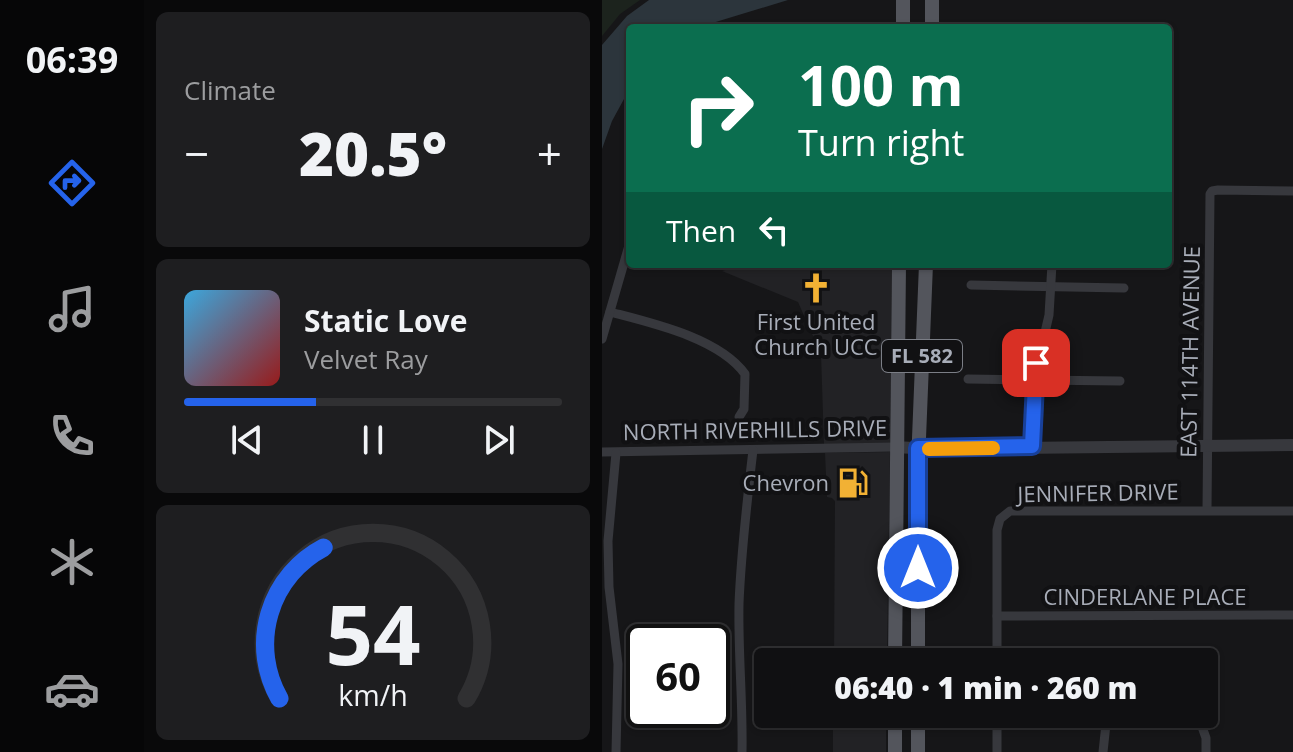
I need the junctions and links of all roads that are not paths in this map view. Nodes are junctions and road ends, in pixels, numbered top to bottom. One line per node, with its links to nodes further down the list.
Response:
1 (903, 0): 3 (main road)
2 (932, 0): 4 (main road)
3 (903, 24)
4 (932, 24)
5 (1293, 191): 21 (street, EAST 114TH AVENUE)
6 (626, 256): 13 (street)
7 (899, 268): 22 (main road, FL 582)
8 (926, 268): 23 (main road, FL 582)
9 (1052, 268): 11 (street)
10 (971, 285): 11 (street)
11 (1051, 286): 12 (street); 16 (street)
12 (1124, 288)
13 (610, 312): 14 (street); 18 (street)
14 (602, 339)
15 (968, 379): 16 (street)
16 (1034, 380): 17 (street); 20 (street)
17 (1120, 381)
18 (739, 417)
19 (1293, 445): 21 (street, NORTH RIVERHILLS DRIVE)
20 (1032, 446): 21 (street, NORTH RIVERHILLS DRIVE); 23 (street, NORTH RIVERHILLS DRIVE)
21 (1207, 446): 27 (street, EAST 114TH AVENUE)
22 (896, 447): 23 (street, NORTH RIVERHILLS DRIVE); 24 (street, NORTH RIVERHILLS DRIVE); 31 (main road, FL 582)
23 (918, 448): 32 (main road, FL 582)
24 (753, 450): 26 (street, NORTH RIVERHILLS DRIVE); 38 (street)
25 (602, 452): 26 (street, NORTH RIVERHILLS DRIVE)
26 (616, 453): 37 (street)
27 (1207, 510): 28 (street, JENNIFER DRIVE); 30 (street, JENNIFER DRIVE)
28 (1293, 511)
29 (1293, 615): 30 (street, CINDERLANE PLACE)
30 (997, 616): 33 (street, JENNIFER DRIVE)
31 (895, 648)
32 (918, 648)
33 (997, 648)
34 (895, 728): 39 (main road)
35 (918, 728): 40 (main road)
36 (997, 728): 41 (street)
37 (616, 752)
38 (742, 752)
39 (895, 752)
40 (918, 752)
41 (997, 752)
42 (1103, 752): 43 (street)
43 (1206, 752)

